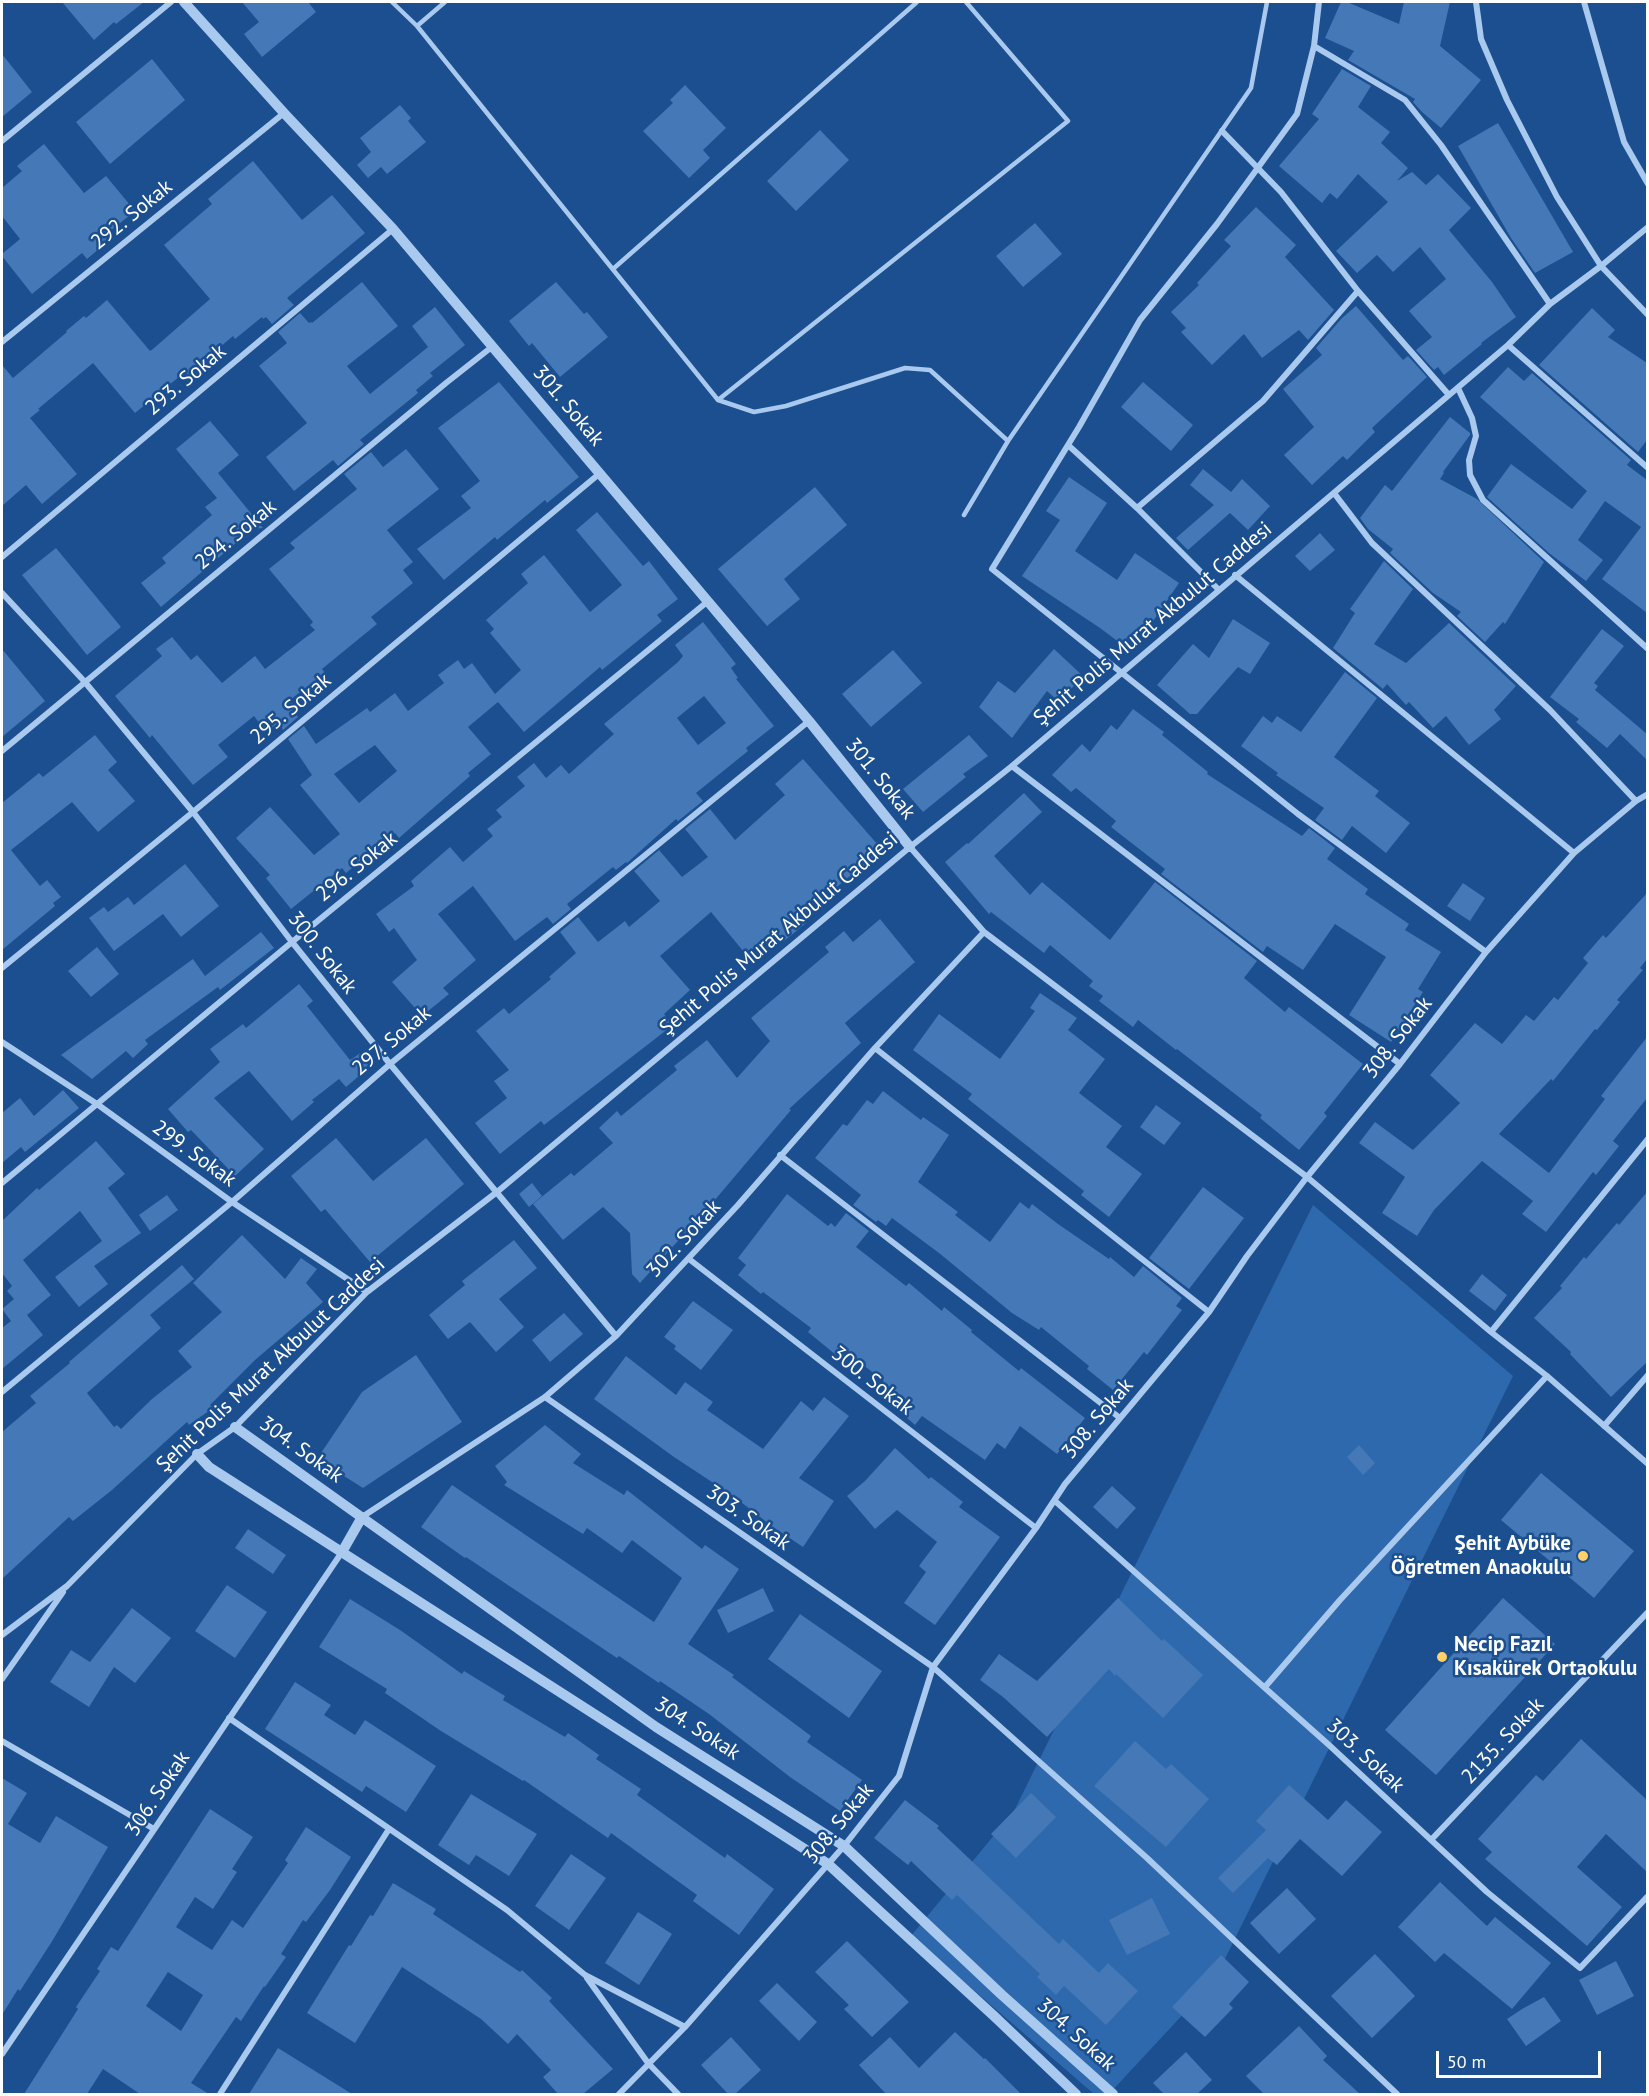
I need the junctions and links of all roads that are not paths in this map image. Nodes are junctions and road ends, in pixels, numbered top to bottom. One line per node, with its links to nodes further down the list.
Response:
1 (171, 2): 15 (street)
2 (184, 2): 13 (street, 301. Sokak)
3 (392, 2): 11 (lane)
4 (445, 2): 11 (lane)
5 (916, 2): 21 (lane)
6 (966, 2): 30 (lane)
7 (1267, 2): 14 (lane)
8 (1319, 2): 12 (street)
9 (1476, 2): 20 (street)
10 (1584, 2): 17 (street)
11 (417, 26): 21 (lane)
12 (1314, 46): 16 (street); 23 (street)
13 (284, 113): 19 (street, 301. Sokak); 25 (street, 292. Sokak)
14 (1222, 131): 16 (street); 31 (lane)
15 (2, 141)
16 (1258, 167): 22 (street); 32 (street)
17 (1647, 184)
18 (1647, 227): 20 (street, Şehit Polis Murat Akbulut Caddesi)
19 (393, 229): 27 (street, 301. Sokak); 38 (street, 293. Sokak)
20 (1601, 266): 23 (street, Şehit Polis Murat Akbulut Caddesi); 24 (street)
21 (613, 269): 30 (lane)
22 (1358, 291): 29 (street); 36 (street)
23 (1550, 304): 26 (street, Şehit Polis Murat Akbulut Caddesi)
24 (1647, 315)
25 (2, 342)
26 (1508, 345): 28 (street, Şehit Polis Murat Akbulut Caddesi); 33 (street)
27 (493, 346): 34 (street, 301. Sokak); 45 (street, 294. Sokak)
28 (1458, 388): 29 (street, Şehit Polis Murat Akbulut Caddesi); 43 (street)
29 (1449, 395): 35 (street, Şehit Polis Murat Akbulut Caddesi)
30 (718, 400): 31 (lane)
31 (1008, 441): 37 (lane)
32 (1068, 445): 36 (street); 44 (street)
33 (1647, 468)
34 (599, 474): 42 (street, 301. Sokak); 51 (street, 295. Sokak)
35 (1334, 493): 39 (street, Şehit Polis Murat Akbulut Caddesi); 50 (street)
36 (1137, 508): 40 (street)
37 (964, 515)
38 (2, 557)
39 (1235, 575): 40 (street, Şehit Polis Murat Akbulut Caddesi); 53 (street)
40 (1218, 589): 44 (street, Şehit Polis Murat Akbulut Caddesi)
41 (2, 592): 45 (street, 300. Sokak)
42 (707, 602): 46 (street, 301. Sokak); 55 (street, 296. Sokak)
43 (1647, 649)
44 (1122, 672): 48 (street, Şehit Polis Murat Akbulut Caddesi); 56 (street)
45 (84, 681): 47 (street, 294. Sokak); 51 (street, 300. Sokak)
46 (809, 721): 52 (street, 301. Sokak); 60 (street, 297. Sokak)
47 (2, 751)
48 (1012, 766): 52 (street, Şehit Polis Murat Akbulut Caddesi); 61 (street)
49 (1647, 794): 50 (street, 308. Sokak)
50 (1636, 801): 53 (street, 308. Sokak)
51 (193, 812): 55 (street, 300. Sokak); 57 (street, 295. Sokak)
52 (910, 847): 54 (street); 67 (street, Şehit Polis Murat Akbulut Caddesi)
53 (1574, 852): 56 (street, 308. Sokak)
54 (984, 932): 59 (street, 302. Sokak); 65 (street)
55 (292, 942): 60 (street, 300. Sokak); 62 (street, 296. Sokak)
56 (1486, 952): 61 (street, 308. Sokak)
57 (2, 968)
58 (2, 1042): 62 (street, 299. Sokak)
59 (875, 1048): 64 (street, 302. Sokak); 71 (street)
60 (390, 1064): 67 (street, 300. Sokak); 68 (street, 297. Sokak)
61 (1400, 1064): 65 (street, 308. Sokak)
62 (97, 1104): 66 (street, 296. Sokak); 68 (street, 299. Sokak)
63 (1647, 1139): 72 (street)
64 (780, 1155): 69 (street, 302. Sokak); 78 (street)
65 (1307, 1177): 71 (street, 308. Sokak); 72 (street)
66 (2, 1183)
67 (497, 1192): 70 (street, Şehit Polis Murat Akbulut Caddesi); 73 (street, 300. Sokak)
68 (232, 1202): 70 (street, 299. Sokak); 76 (street, 297. Sokak)
69 (689, 1259): 73 (street, 302. Sokak); 85 (street, 300. Sokak)
70 (367, 1292): 80 (street, Şehit Polis Murat Akbulut Caddesi)
71 (1209, 1312): 78 (street, 308. Sokak)
72 (1491, 1332): 75 (street)
73 (616, 1336): 77 (street, 302. Sokak)
74 (1647, 1375): 79 (street)
75 (1547, 1376): 79 (street); 92 (street)
76 (2, 1392)
77 (544, 1397): 84 (street, 302. Sokak); 90 (street, 303. Sokak)
78 (1120, 1418): 83 (street, 308. Sokak)
79 (1604, 1426): 82 (street)
80 (235, 1427): 81 (street, Şehit Polis Murat Akbulut Caddesi); 84 (street, 304. Sokak)
81 (197, 1454): 86 (street, 304. Sokak); 87 (street, Şehit Polis Murat Akbulut Caddesi)
82 (1647, 1464)
83 (1055, 1501): 85 (street, 308. Sokak); 92 (street, 303. Sokak)
84 (362, 1517): 86 (street); 98 (street, 304. Sokak)
85 (1036, 1528): 90 (street, 308. Sokak)
86 (342, 1552): 93 (street, 306. Sokak); 99 (street, 304. Sokak)
87 (67, 1586): 89 (street, Şehit Polis Murat Akbulut Caddesi); 91 (street)
88 (1647, 1612): 97 (street, 2135. Sokak)
89 (2, 1635)
90 (933, 1667): 98 (street, 308. Sokak); 110 (street, 303. Sokak)
91 (2, 1679)
92 (1265, 1687): 97 (street, 303. Sokak)
93 (229, 1718): 95 (street); 96 (street, 306. Sokak)
94 (2, 1741): 96 (street)
95 (389, 1828): 101 (street); 105 (street)
96 (154, 1829): 103 (street, 306. Sokak)
97 (1431, 1840): 100 (street, 303. Sokak)
98 (844, 1846): 99 (street, 308. Sokak); 109 (street, 304. Sokak)
99 (828, 1864): 102 (street, 308. Sokak); 108 (street, 304. Sokak)
100 (1647, 1896)
101 (585, 1975): 102 (street); 104 (street)
102 (685, 2027): 104 (street, 308. Sokak)
103 (2, 2054)
104 (648, 2063): 106 (street, 308. Sokak); 107 (street)
105 (220, 2094)
106 (620, 2094)
107 (678, 2094)
108 (1076, 2094)
109 (1113, 2094)
110 (1397, 2094)

